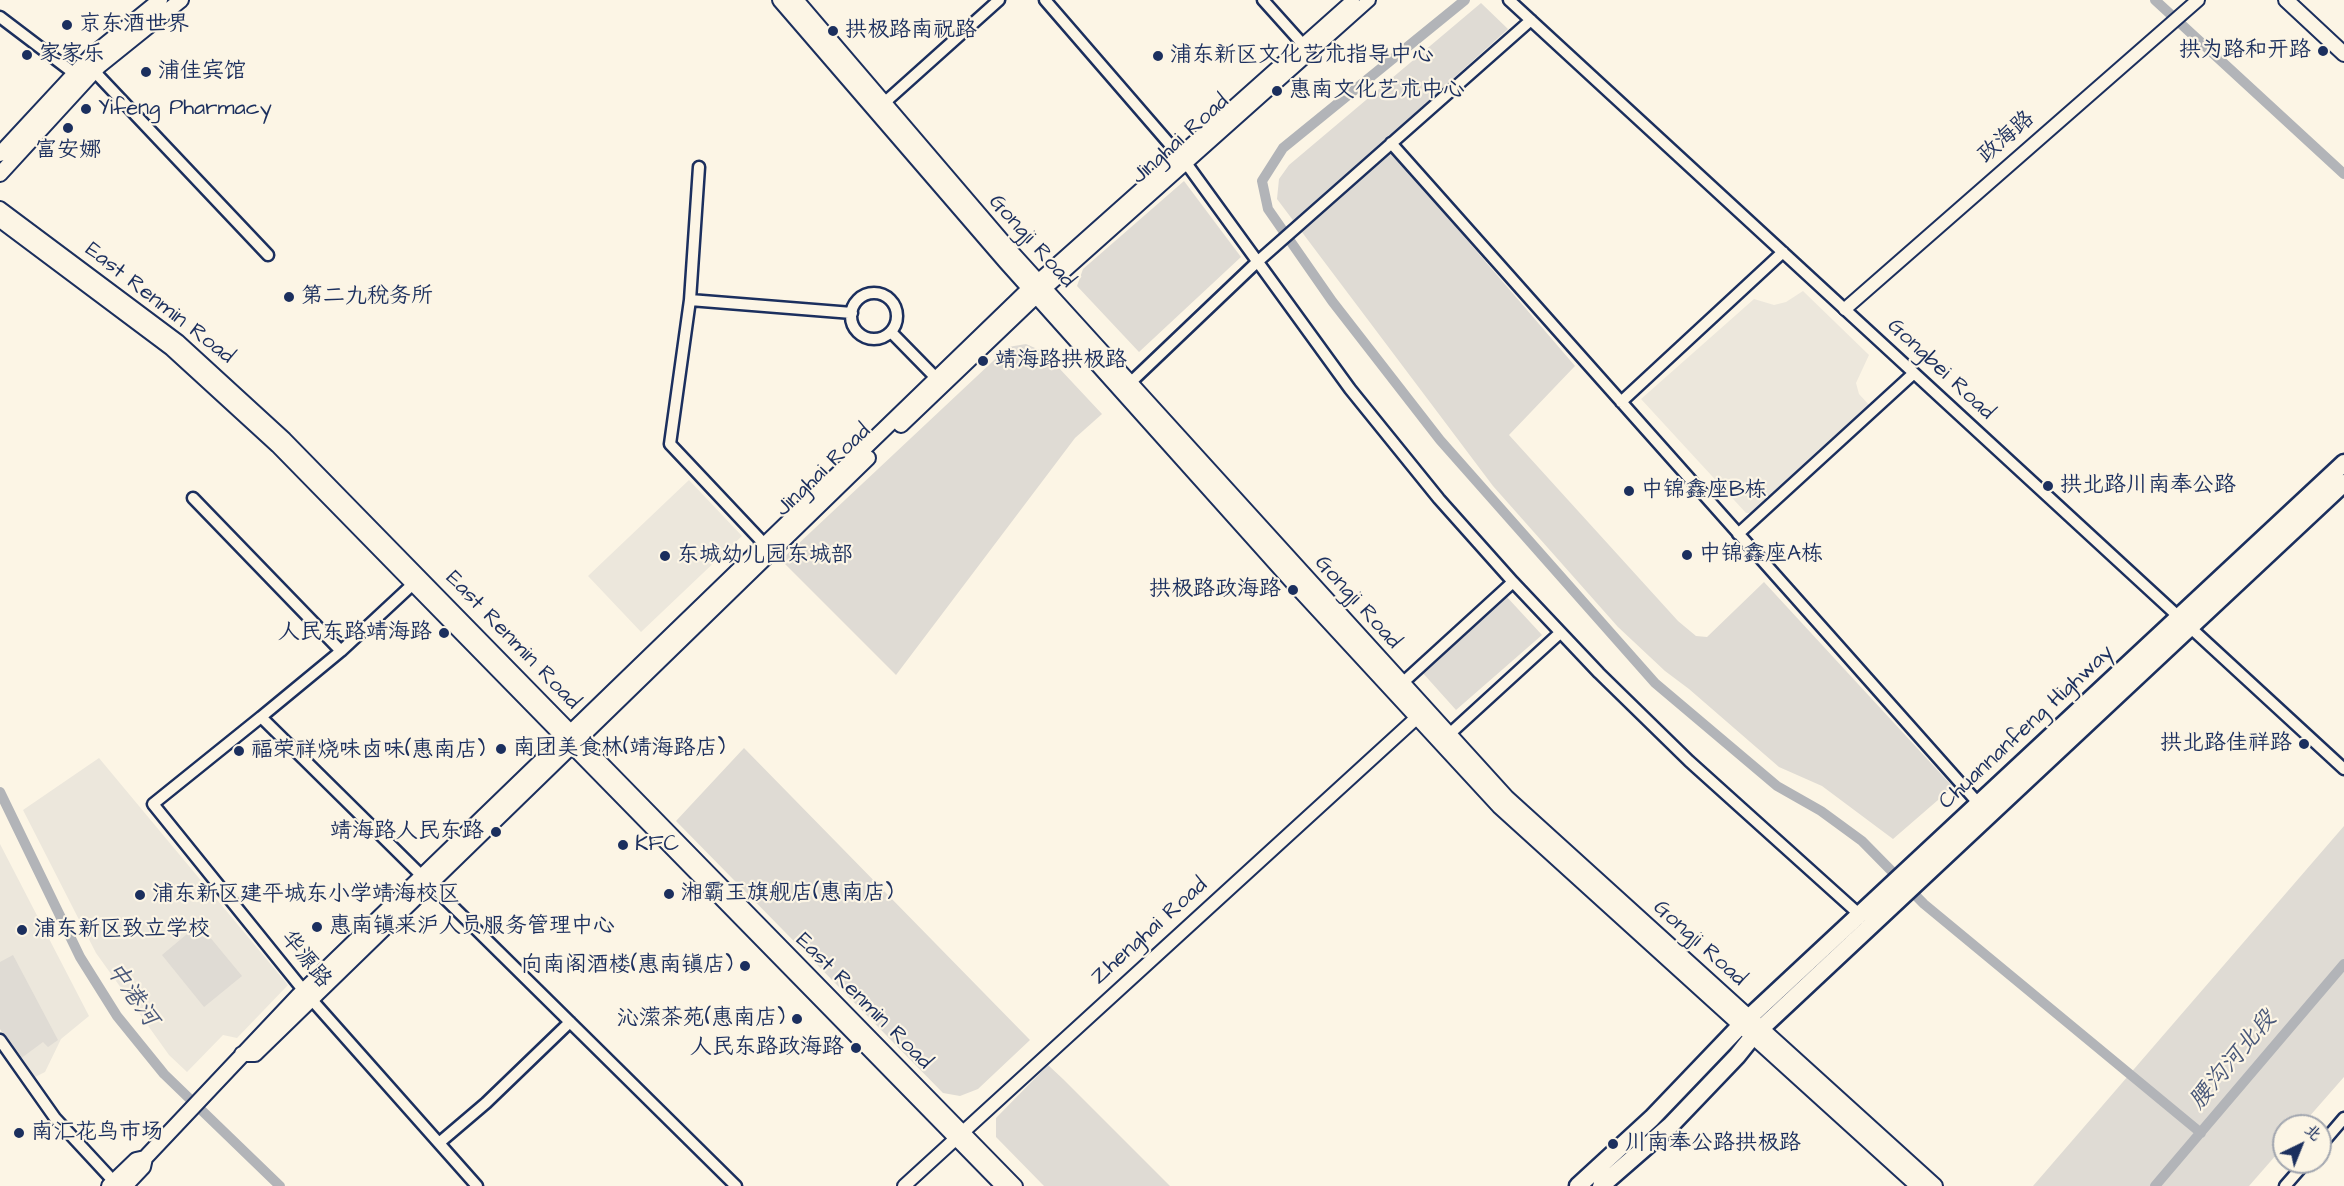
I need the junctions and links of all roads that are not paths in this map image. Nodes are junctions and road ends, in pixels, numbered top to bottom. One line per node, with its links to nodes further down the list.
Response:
1 (160, 0): 18 (main road)
2 (181, 0): 17 (main road)
3 (780, 0): 30 (main road, Gongji Road)
4 (796, 0): 19 (main road, Gongji Road)
5 (999, 0): 19 (street)
6 (1045, 0): 22 (street)
7 (1263, 0): 15 (street)
8 (1353, 0): 15 (street, Jinghai Road)
9 (1369, 0): 15 (street, Jinghai Road)
10 (1509, 0): 14 (street, Gongbei Road)
11 (2286, 0): 16 (main road)
12 (2195, 2): 32 (street, 政海路)
13 (0, 17): 18 (street)
14 (1531, 20): 20 (street); 27 (street, Gongbei Road)
15 (1307, 48): 22 (street, Jinghai Road)
16 (2344, 54)
17 (94, 71): 18 (main road); 28 (street)
18 (79, 77): 21 (main road); 24 (main road)
19 (883, 104): 30 (main road, Gongji Road)
20 (1391, 143): 29 (street); 38 (street)
21 (1, 152)
22 (1182, 159): 29 (street); 30 (street, Jinghai Road)
23 (699, 167): 31 (street)
24 (0, 174)
25 (0, 208): 52 (street, East Renmin Road)
26 (0, 221): 45 (street, East Renmin Road)
27 (1783, 252): 32 (street, Gongbei Road); 38 (street)
28 (268, 255)
29 (1256, 262): 37 (street); 44 (street)
30 (1037, 289): 36 (main road, Jinghai Road); 37 (main road, Gongji Road); 49 (main road, Gongji Road)
31 (690, 300): 33 (street); 43 (street)
32 (1845, 309): 35 (street, Gongbei Road)
33 (852, 313): 34 (street); 34 (street)
34 (891, 332): 36 (street)
35 (1914, 373): 42 (street); 46 (street, Gongbei Road)
36 (939, 382): 43 (main road, Jinghai Road)
37 (1130, 383): 49 (main road, Gongji Road)
38 (1621, 402): 42 (street)
39 (2344, 463): 46 (main road, Chuannanfeng Highway)
40 (2344, 483): 46 (main road, Chuannanfeng Highway)
41 (193, 498): 48 (street)
42 (1738, 534): 55 (street)
43 (768, 547): 52 (main road, Jinghai Road)
44 (1513, 582): 47 (street); 49 (street)
45 (413, 584): 48 (street); 52 (street, East Renmin Road)
46 (2185, 622): 54 (street, Gongbei Road); 55 (main road, Chuannanfeng Highway); 56 (main road, Chuannanfeng Highway)
47 (1560, 633): 53 (street); 59 (street)
48 (341, 651): 51 (street)
49 (1397, 688): 50 (main road, Gongji Road)
50 (1421, 714): 53 (main road, Gongji Road); 66 (street, Zhenghai Road)
51 (261, 717): 57 (street); 60 (street, 华源路)
52 (570, 738): 57 (main road, Jinghai Road); 66 (street, East Renmin Road)
53 (1443, 739): 62 (main road, Gongji Road)
54 (2344, 769)
55 (1979, 804): 56 (main road, Chuannanfeng Highway)
56 (1922, 867): 58 (main road, Chuannanfeng Highway)
57 (425, 879): 60 (main road, Jinghai Road); 61 (street)
58 (1890, 897): 59 (main road, Chuannanfeng Highway); 62 (main road, Chuannanfeng Highway)
59 (1860, 915): 62 (main road, Chuannanfeng Highway)
60 (307, 994): 67 (street, 华源路); 69 (main road, Jinghai Road)
61 (570, 1022): 67 (street); 71 (street)
62 (1751, 1027): 75 (main road); 76 (main road); 77 (main road, Gongji Road); 78 (main road, Gongji Road)
63 (0, 1040): 69 (street)
64 (2344, 1118): 65 (street)
65 (2332, 1132)
66 (959, 1136): 72 (street, Zhenghai Road); 73 (street, East Renmin Road); 74 (street, East Renmin Road)
67 (439, 1143): 70 (street, 华源路)
68 (2296, 1174): 79 (street)
69 (116, 1185)
70 (477, 1186)
71 (736, 1186)
72 (904, 1186)
73 (1002, 1186)
74 (1016, 1186)
75 (1578, 1186)
76 (1601, 1186)
77 (1918, 1186)
78 (1935, 1186)
79 (2285, 1186)

